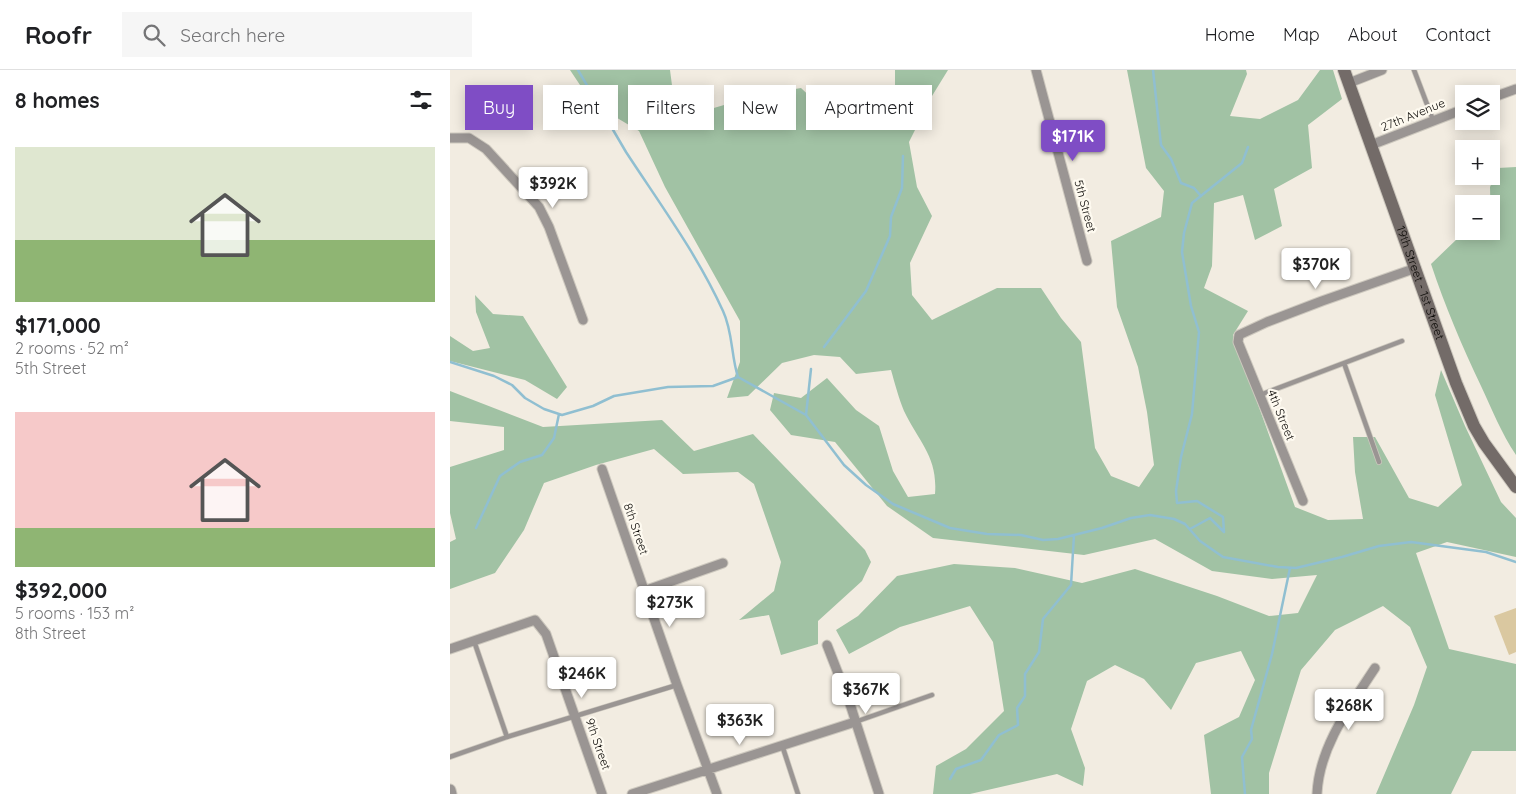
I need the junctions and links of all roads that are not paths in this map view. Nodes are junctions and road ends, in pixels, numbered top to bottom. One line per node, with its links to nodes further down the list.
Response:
1 (1036, 70): 12 (street, 5th Street)
2 (1344, 70): 5 (main road, 19th Street - 1st Street)
3 (1382, 70): 5 (street)
4 (1414, 70): 9 (lane)
5 (1349, 83): 11 (main road, 19th Street - 1st Street)
6 (1516, 89): 7 (street)
7 (1500, 95)
8 (1455, 112): 9 (street, 27th Avenue)
9 (1434, 120): 11 (street, 27th Avenue)
10 (450, 138): 14 (street)
11 (1371, 145): 13 (main road, 19th Street - 1st Street)
12 (1087, 261)
13 (1416, 268): 17 (street, 4th Street); 20 (main road, 19th Street - 1st Street)
14 (583, 320)
15 (1402, 341): 16 (lane)
16 (1344, 363): 17 (lane); 18 (lane)
17 (1260, 395): 21 (street, 4th Street)
18 (1378, 462)
19 (602, 469): 23 (street, 8th Street)
20 (1516, 487)
21 (1304, 501)
22 (723, 563): 23 (street)
23 (644, 591): 28 (street, 8th Street)
24 (474, 641): 26 (street); 30 (street, 9th Street); 32 (lane)
25 (827, 645): 31 (street)
26 (450, 648)
27 (1375, 668): 43 (street)
28 (677, 685): 30 (lane); 35 (street, 8th Street)
29 (932, 695): 31 (lane)
30 (576, 717): 32 (lane); 38 (street, 9th Street)
31 (855, 722): 33 (street); 42 (street)
32 (507, 737): 34 (lane)
33 (782, 745): 35 (street); 41 (lane)
34 (450, 757)
35 (709, 769): 39 (street); 40 (street, 8th Street)
36 (450, 790): 37 (street)
37 (451, 794)
38 (602, 794)
39 (634, 794)
40 (717, 794)
41 (798, 794)
42 (878, 794)
43 (1317, 794)

